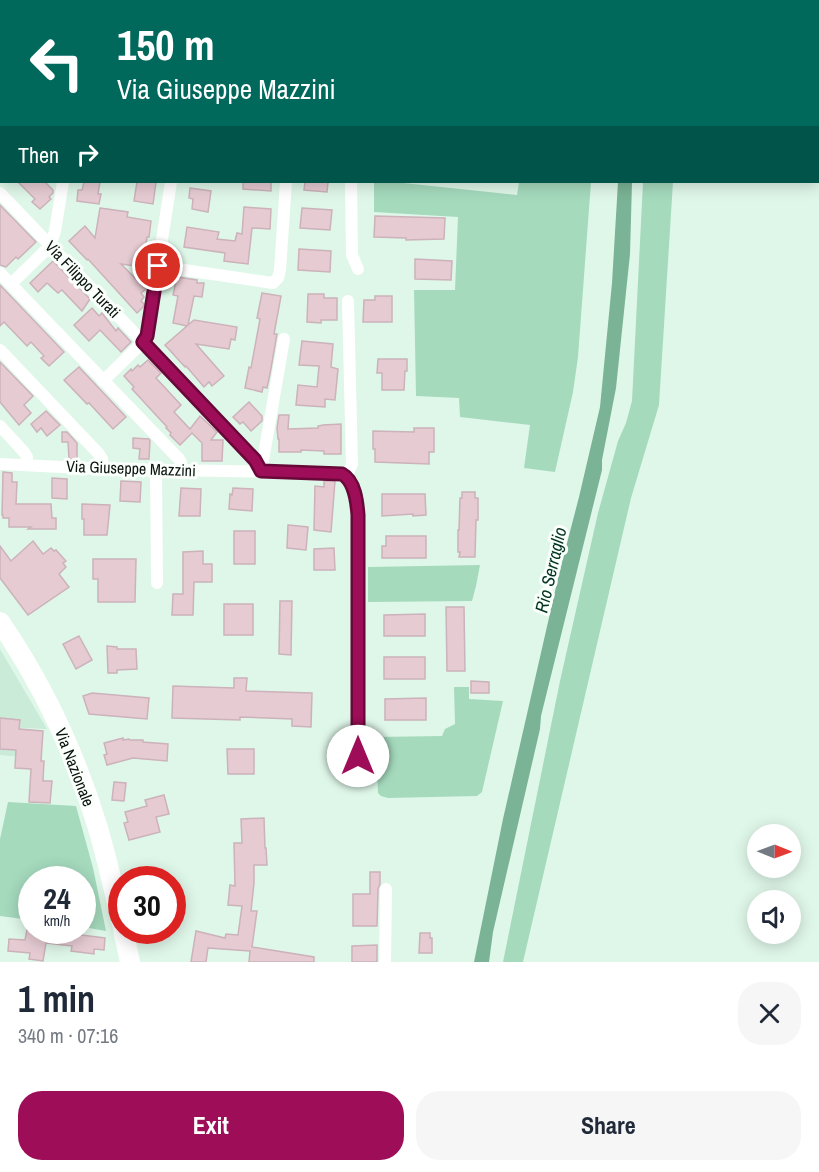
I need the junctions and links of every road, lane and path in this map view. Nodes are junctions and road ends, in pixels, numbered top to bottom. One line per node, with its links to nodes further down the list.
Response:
1 (63, 183): 6 (street)
2 (171, 183): 7 (street)
3 (286, 183): 7 (street)
4 (351, 183): 8 (street)
5 (0, 193): 6 (street, Via Filippo Turati)
6 (50, 246): 10 (street); 13 (street, Via Filippo Turati)
7 (158, 266): 13 (street)
8 (358, 269)
9 (0, 273): 10 (street)
10 (11, 284): 15 (street)
11 (348, 301): 23 (street)
12 (284, 339): 22 (street)
13 (143, 342): 15 (street); 22 (street, Via Filippo Turati)
14 (0, 350): 19 (street)
15 (103, 381): 21 (street)
16 (0, 426): 18 (street)
17 (0, 464): 18 (street, Via Giuseppe Mazzini)
18 (27, 464): 19 (street, Via Giuseppe Mazzini)
19 (103, 469): 20 (street, Via Giuseppe Mazzini)
20 (156, 470): 21 (street, Via Giuseppe Mazzini); 24 (street)
21 (182, 470): 22 (street, Via Giuseppe Mazzini)
22 (261, 471): 23 (street, Via Giuseppe Mazzini)
23 (346, 475): 26 (street)
24 (157, 583)
25 (0, 622): 27 (main road, Via Nazionale)
26 (358, 756)
27 (108, 867)
28 (386, 889): 31 (street)
29 (126, 944): 30 (main road)
30 (130, 962)
31 (385, 962)

